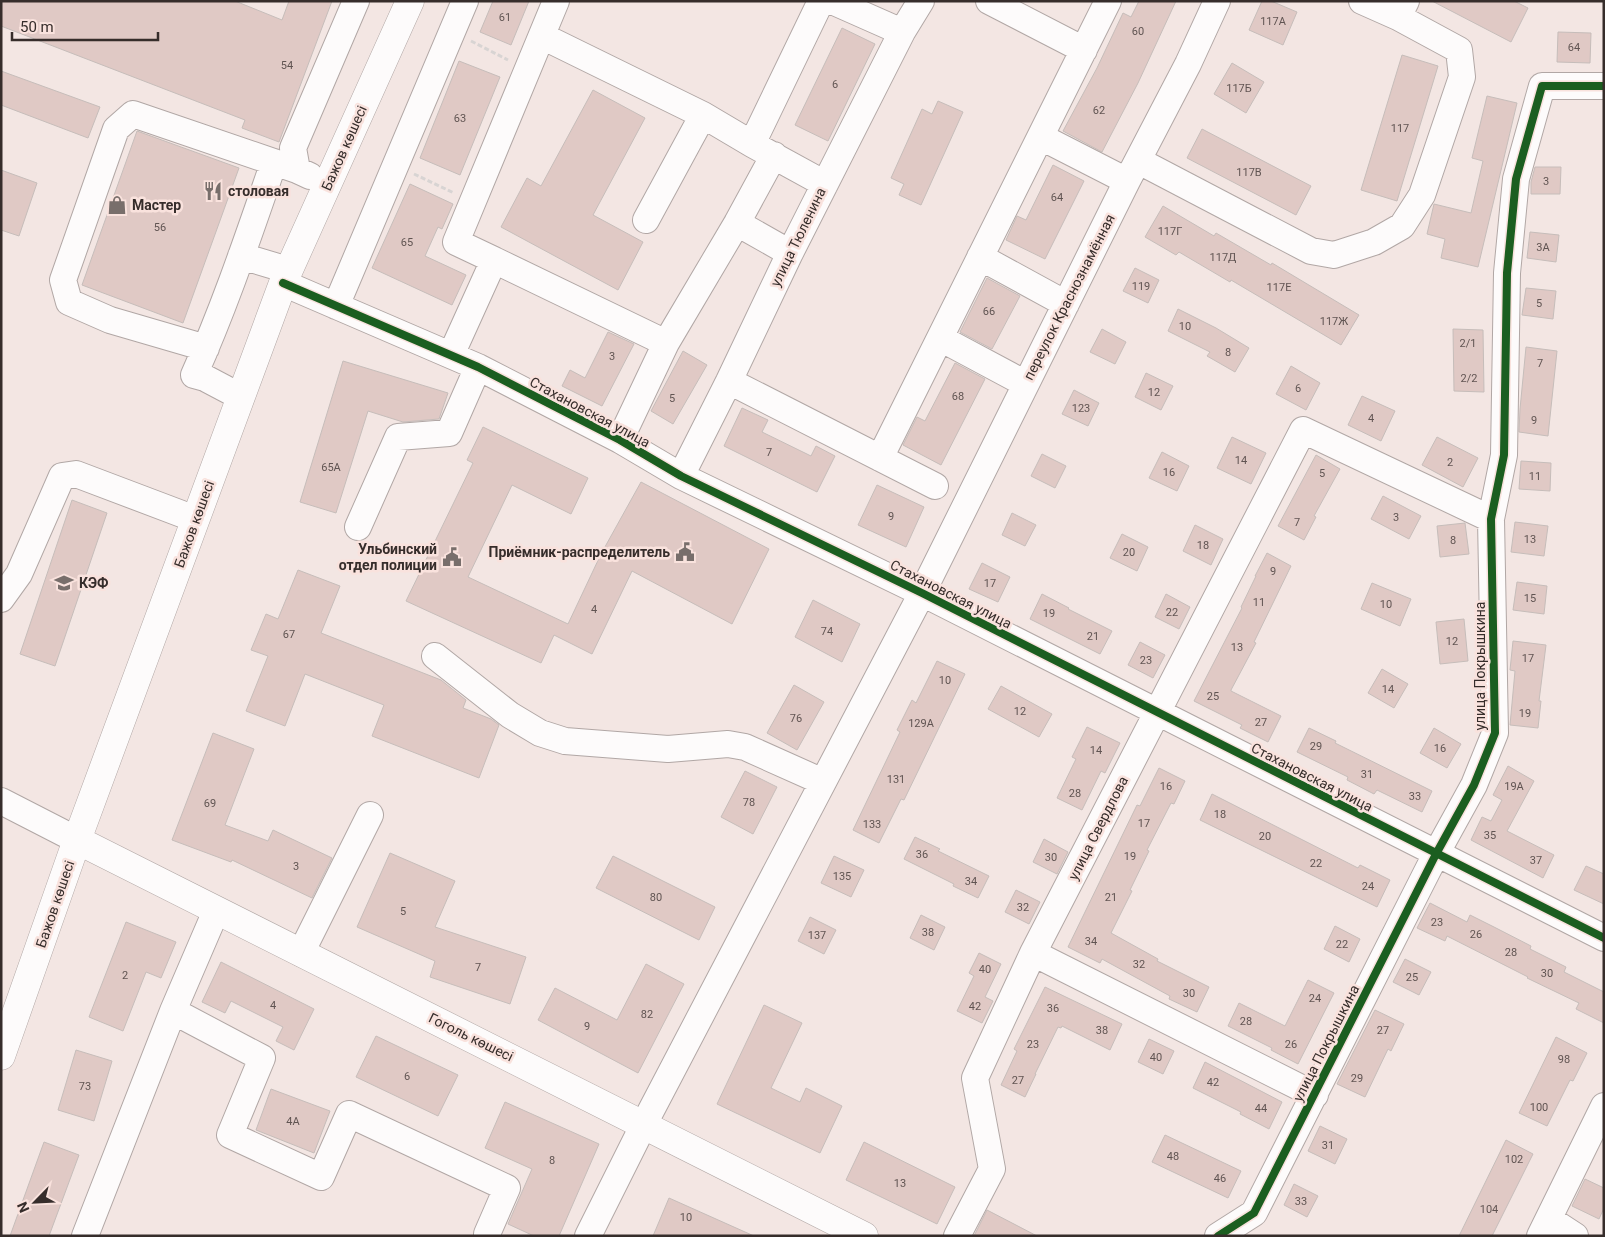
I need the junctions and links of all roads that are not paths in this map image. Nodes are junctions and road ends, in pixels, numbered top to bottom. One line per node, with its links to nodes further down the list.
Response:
1 (356, 1): 20 (street)
2 (410, 1): 22 (main road, Бажов көшесі)
3 (466, 1): 32 (street)
4 (556, 1): 14 (street)
5 (821, 1): 19 (street)
6 (832, 1): 13 (street)
7 (921, 1): 13 (street, улица Тюленина)
8 (989, 1): 15 (street)
9 (1108, 1): 15 (street)
10 (1217, 1): 21 (street, переулок Краснознамённая)
11 (1362, 1): 12 (street)
12 (1402, 9): 21 (street)
13 (902, 32): 23 (street, улица Тюленина)
14 (542, 36): 17 (street); 29 (street)
15 (1084, 50): 18 (street)
16 (1604, 86): 45 (street, улица Покрышкина)
17 (703, 115): 19 (street); 24 (street)
18 (1041, 138): 21 (street); 28 (street)
19 (763, 150): 23 (street); 25 (street)
20 (285, 166): 22 (street); 27 (street); 35 (street)
21 (1133, 171): 31 (street, переулок Краснознамённая)
22 (328, 184): 30 (main road, Бажов көшесі)
23 (825, 184): 26 (street, улица Тюленина)
24 (646, 220)
25 (737, 223): 26 (street); 34 (street)
26 (790, 253): 38 (street, улица Тюленина)
27 (241, 256): 30 (street, Стахановская улица); 35 (street)
28 (980, 257): 31 (street); 33 (street)
29 (494, 260): 34 (street); 36 (street)
30 (285, 276): 32 (street, Стахановская улица); 40 (main road, Бажов көшесі)
31 (1066, 304): 39 (street, переулок Краснознамённая)
32 (336, 306): 36 (street, Стахановская улица)
33 (940, 338): 39 (street); 42 (street)
34 (666, 343): 41 (street)
35 (206, 348): 40 (street)
36 (451, 355): 37 (street, Стахановская улица)
37 (478, 367): 41 (street, Стахановская улица); 47 (street)
38 (729, 381): 42 (street); 43 (street, улица Тюленина)
39 (1026, 384): 48 (street, переулок Краснознамённая)
40 (241, 397): 46 (main road, Бажов көшесі)
41 (620, 440): 43 (street, Стахановская улица)
42 (880, 458): 44 (street)
43 (681, 476): 48 (street, Стахановская улица)
44 (935, 486)
45 (1491, 519): 51 (street, улица Свердлова); 56 (street, улица Покрышкина)
46 (196, 520): 49 (street); 55 (main road, Бажов көшесі)
47 (358, 528)
48 (922, 593): 51 (street, Стахановская улица); 52 (street, переулок Краснознамённая)
49 (1, 599)
50 (435, 656): 52 (street)
51 (1157, 713): 56 (street, Стахановская улица); 60 (street, улица Свердлова)
52 (823, 782): 65 (street, переулок Краснознамённая)
53 (5, 809): 55 (street)
54 (370, 815): 59 (street)
55 (77, 840): 57 (main road, Гоголь көшесі); 62 (main road, Бажов көшесі)
56 (1436, 854): 58 (street, Стахановская улица); 63 (street, улица Покрышкина)
57 (216, 911): 59 (main road, Гоголь көшесі); 61 (street)
58 (1604, 938)
59 (301, 953): 65 (main road, Гоголь көшесі)
60 (1033, 953): 63 (street, улица Покрышкина); 71 (street, улица Свердлова)
61 (173, 1011): 67 (street); 68 (street)
62 (1, 1056)
63 (1315, 1095): 72 (street, улица Покрышкина)
64 (1604, 1106): 66 (street)
65 (644, 1124): 69 (street, переулок Краснознамённая); 70 (main road, Гоголь көшесі)
66 (1544, 1227): 73 (street)
67 (487, 1234)
68 (85, 1236)
69 (588, 1236)
70 (864, 1236)
71 (957, 1236)
72 (1218, 1236)
73 (1575, 1236)

